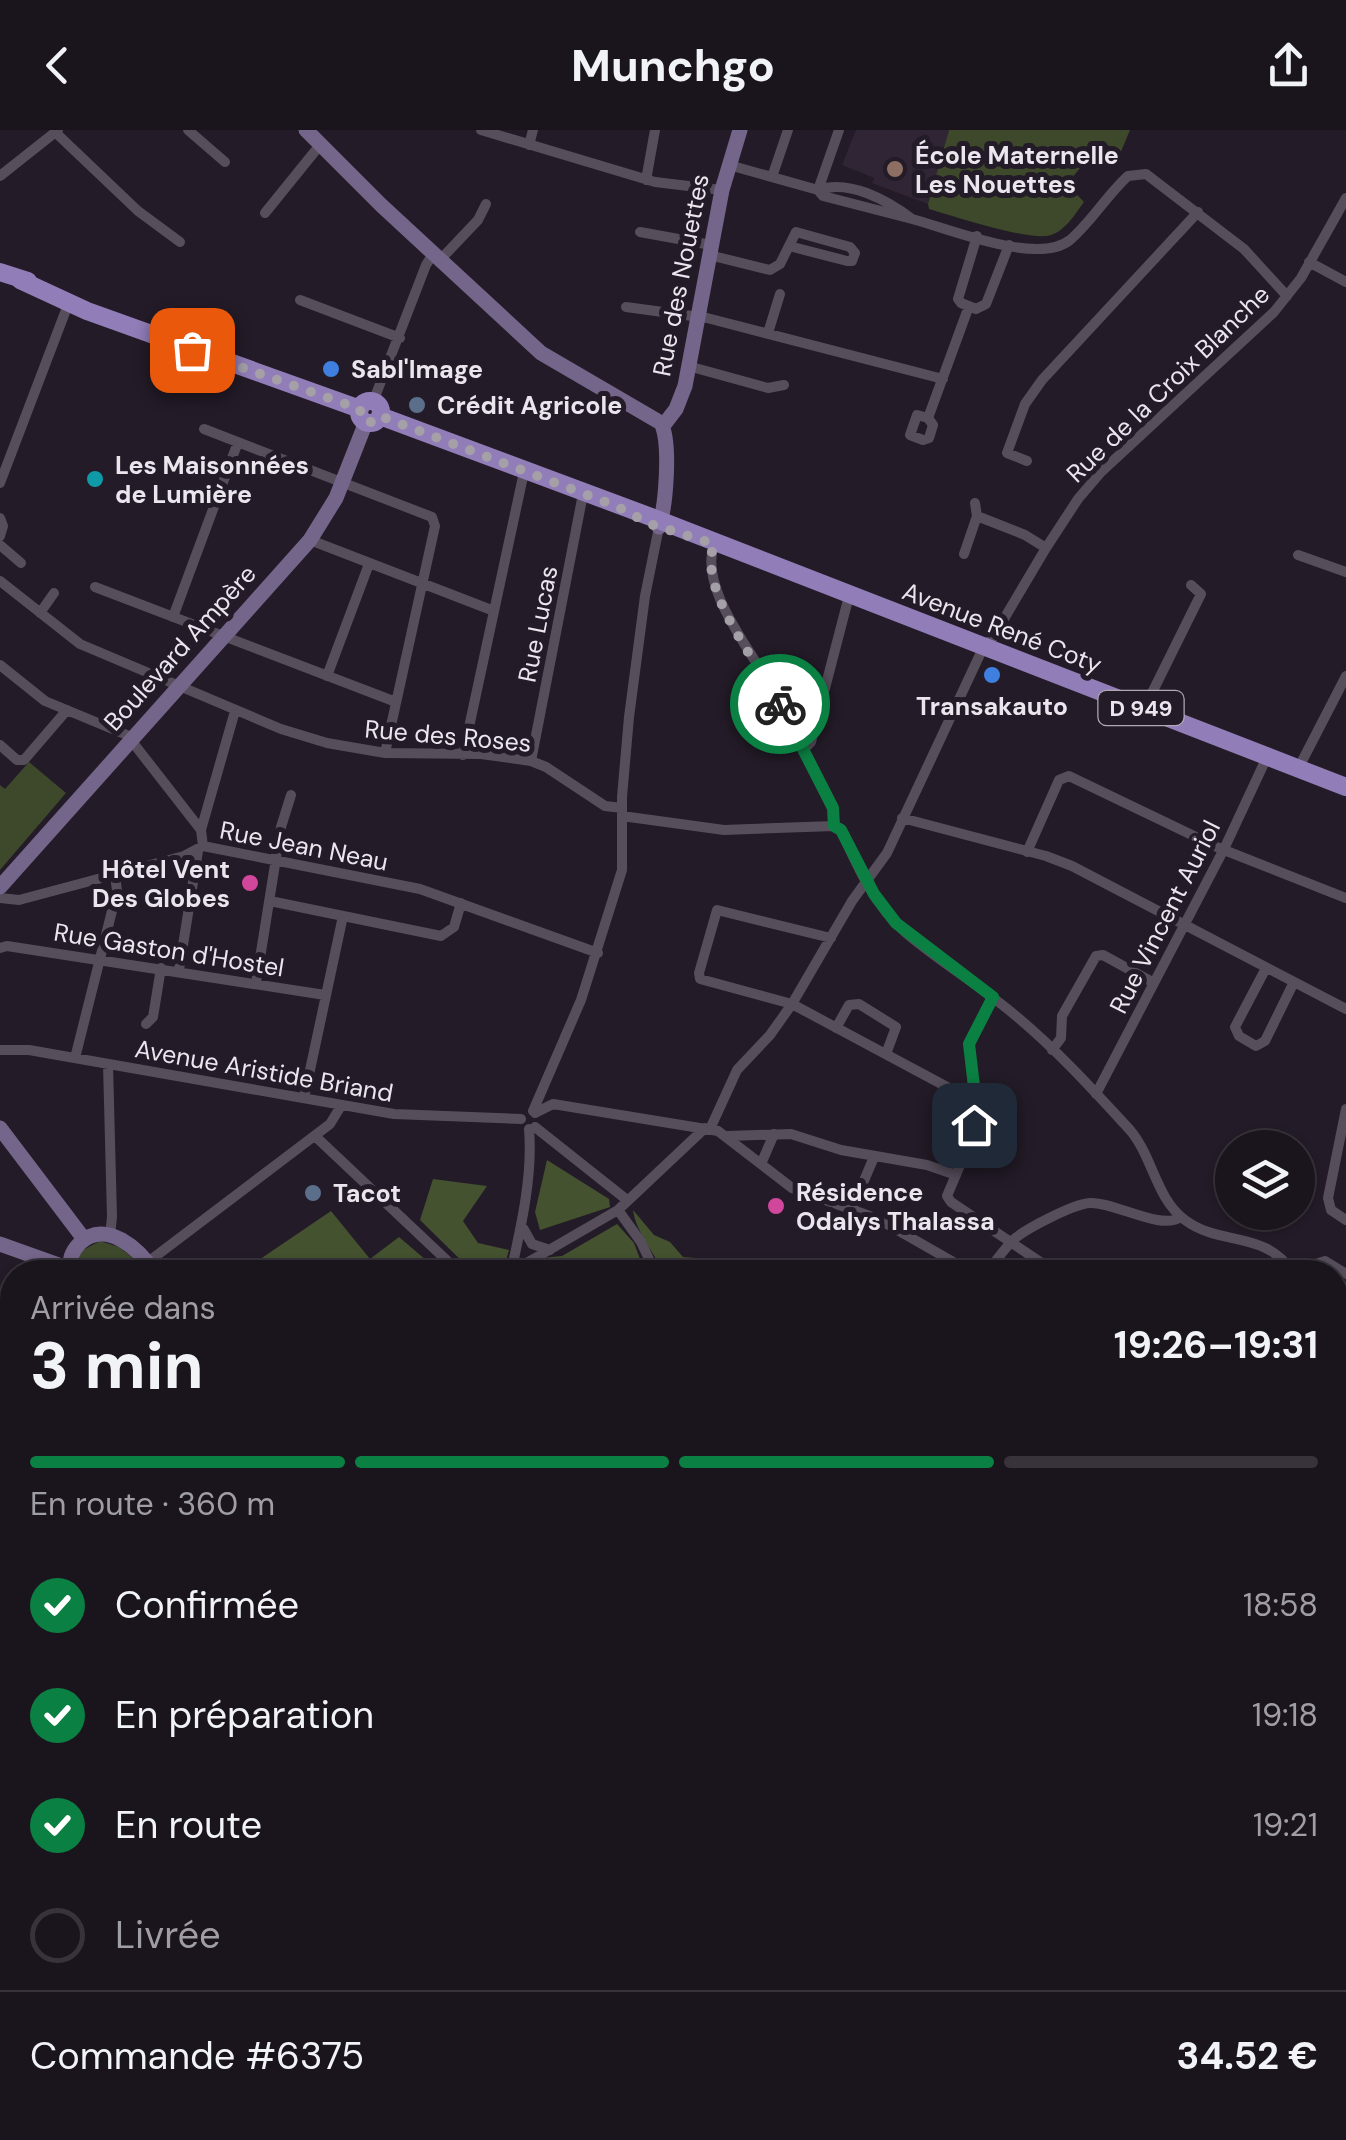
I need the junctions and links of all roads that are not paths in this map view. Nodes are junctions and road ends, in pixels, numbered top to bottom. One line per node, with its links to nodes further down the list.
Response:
1 (188, 130): 12 (street)
2 (306, 130): 10 (street)
3 (482, 130): 11 (street)
4 (533, 130): 11 (street)
5 (655, 130): 16 (street)
6 (740, 130): 13 (street, Rue des Nouettes)
7 (788, 130): 15 (street)
8 (839, 130): 18 (street)
9 (57, 131): 14 (street); 25 (street)
10 (320, 145): 22 (street); 29 (street)
11 (529, 145): 16 (street)
12 (226, 162)
13 (729, 165): 15 (street); 17 (street, Rue des Nouettes)
14 (0, 176)
15 (772, 178): 18 (street)
16 (646, 180): 17 (street)
17 (722, 190): 28 (street, Rue des Nouettes)
18 (818, 190): 24 (street)
19 (1346, 198): 30 (street, Rue de la Croix Blanche)
20 (486, 204): 29 (street)
21 (1198, 212): 26 (street); 34 (street); 50 (street)
22 (265, 213)
23 (640, 232): 28 (street)
24 (978, 236): 26 (street); 37 (street)
25 (180, 242)
26 (1008, 245): 37 (street)
27 (789, 246): 27 (street); 28 (street)
28 (710, 250): 39 (street, Rue des Nouettes)
29 (437, 257): 41 (street, Boulevard Ampère); 47 (street)
30 (1310, 262): 32 (street); 34 (street, Rue de la Croix Blanche)
31 (0, 272): 35 (main road, D 949)
32 (1346, 282)
33 (780, 294): 40 (street)
34 (1287, 296): 61 (street, Rue de la Croix Blanche)
35 (70, 300): 45 (main road, D 949); 53 (street)
36 (300, 300): 41 (street)
37 (968, 306): 43 (street)
38 (626, 307): 39 (street)
39 (698, 318): 40 (street); 42 (street, Rue des Nouettes)
40 (768, 333): 43 (street)
41 (400, 338): 45 (street, Boulevard Ampère)
42 (688, 366): 44 (street); 47 (street, Rue des Nouettes)
43 (944, 379): 46 (street)
44 (784, 385)
45 (370, 412): 51 (main road, D 949); 52 (street, Boulevard Ampère)
46 (928, 418)
47 (663, 426): 56 (street)
48 (204, 429): 49 (street)
49 (238, 442): 52 (street); 75 (street)
50 (1027, 460)
51 (524, 472): 54 (main road, D 949); 73 (street)
52 (343, 482): 58 (street, Boulevard Ampère); 68 (street)
53 (0, 483)
54 (584, 494): 56 (main road, D 949); 92 (street, Rue Lucas)
55 (0, 518): 57 (street)
56 (660, 524): 59 (main road, Avenue René Coty / D 949); 96 (street)
57 (0, 536)
58 (310, 540): 65 (street); 76 (street, Boulevard Ampère)
59 (705, 541): 72 (main road, Avenue René Coty / D 949); 88 (street)
60 (0, 545): 64 (street)
61 (1046, 548): 62 (street); 77 (street, Rue de la Croix Blanche)
62 (964, 554)
63 (1298, 555): 66 (street)
64 (20, 563)
65 (369, 564): 68 (street); 79 (street)
66 (1346, 572)
67 (0, 582): 74 (street, Rue des Roses)
68 (422, 583): 73 (street); 82 (street)
69 (1191, 586): 85 (street)
70 (94, 587): 75 (street)
71 (54, 593): 74 (street)
72 (849, 596): 77 (main road, Avenue René Coty / D 949); 88 (street)
73 (494, 611): 90 (street)
74 (40, 614): 81 (street, Rue des Roses)
75 (173, 617): 76 (street)
76 (224, 636): 79 (street); 81 (street, Boulevard Ampère)
77 (983, 648): 85 (main road, Avenue René Coty / D 949); 97 (street, Rue de la Croix Blanche)
78 (0, 665): 83 (street)
79 (326, 676): 82 (street)
80 (1346, 676): 93 (street)
81 (178, 688): 84 (street, Rue des Roses); 86 (street, Boulevard Ampère)
82 (396, 702): 89 (street)
83 (67, 710): 86 (street); 87 (street)
84 (235, 710): 89 (street, Rue des Roses); 99 (street)
85 (1144, 710): 91 (main road, Avenue René Coty / D 949)
86 (132, 739): 99 (street); 106 (street, Boulevard Ampère)
87 (0, 746)
88 (803, 750): 98 (street)
89 (385, 753): 90 (street, Rue des Roses)
90 (463, 754): 92 (street, Rue des Roses)
91 (1267, 757): 93 (main road, Avenue René Coty / D 949); 101 (street, Rue Vincent Auriol)
92 (531, 760): 96 (street, Rue des Roses)
93 (1298, 769): 94 (main road, Avenue René Coty)
94 (1346, 787)
95 (291, 795): 103 (street)
96 (622, 812): 98 (street, Rue des Roses); 115 (street)
97 (902, 818): 102 (street); 105 (street, Rue de la Croix Blanche)
98 (834, 826): 105 (street)
99 (201, 830): 100 (street)
100 (201, 849): 103 (street, Rue Jean Neau); 104 (street, Rue Jean Neau); 119 (street)
101 (1224, 850): 102 (street); 108 (street); 112 (street, Rue Vincent Auriol)
102 (1027, 852): 112 (street)
103 (276, 861): 109 (street); 110 (street, Rue Jean Neau)
104 (116, 874): 107 (street, Rue Jean Neau); 116 (street)
105 (867, 883): 113 (street, Rue de la Croix Blanche); 124 (street)
106 (0, 887)
107 (0, 898)
108 (1346, 898)
109 (270, 901): 111 (street); 122 (street)
110 (461, 903): 111 (street); 115 (street, Rue Jean Neau)
111 (343, 916): 123 (street)
112 (1183, 924): 118 (street); 120 (street, Rue Vincent Auriol)
113 (831, 938): 125 (street, Rue de la Croix Blanche); 125 (street)
114 (4, 947): 116 (street, Rue Gaston d'Hostel)
115 (598, 952): 139 (street)
116 (100, 959): 117 (street, Rue Gaston d'Hostel); 132 (street)
117 (161, 968): 119 (street, Rue Gaston d'Hostel); 127 (street)
118 (1266, 968): 121 (street); 121 (street)
119 (180, 970): 122 (street, Rue Gaston d'Hostel)
120 (1154, 982): 130 (street); 134 (street, Rue Vincent Auriol)
121 (1294, 982): 126 (street)
122 (256, 983): 123 (street, Rue Gaston d'Hostel)
123 (325, 994): 135 (street)
124 (993, 997): 130 (street); 136 (street)
125 (792, 1004): 128 (street); 142 (street, Rue de la Croix Blanche)
126 (1346, 1009)
127 (146, 1024)
128 (836, 1028): 131 (street); 131 (street)
129 (0, 1050): 132 (street, Avenue Aristide Briand)
130 (1052, 1050): 134 (street)
131 (886, 1054): 136 (street)
132 (75, 1058): 133 (street, Avenue Aristide Briand)
133 (108, 1064): 135 (street, Avenue Aristide Briand); 155 (street)
134 (1096, 1094): 152 (street)
135 (304, 1098): 137 (street, Avenue Aristide Briand)
136 (976, 1103): 148 (street)
137 (340, 1106): 140 (street, Avenue Aristide Briand); 144 (street)
138 (1346, 1109): 153 (street)
139 (534, 1112): 140 (street); 142 (street)
140 (529, 1125): 149 (street); 154 (street)
141 (0, 1128): 156 (street)
142 (708, 1128): 145 (street); 149 (street)
143 (774, 1134): 145 (street); 146 (street); 147 (street)
144 (315, 1136): 163 (street); 164 (street)
145 (728, 1136): 147 (street)
146 (874, 1157): 148 (street); 150 (street)
147 (761, 1164): 150 (street)
148 (956, 1175): 157 (street)
149 (627, 1200): 151 (street)
150 (852, 1209): 168 (street)
151 (618, 1210): 159 (street); 167 (street)
152 (1181, 1217): 157 (street); 171 (street)
153 (1346, 1220)
154 (521, 1222): 159 (street); 165 (street)
155 (110, 1235): 156 (street); 162 (street)
156 (84, 1239): 161 (street)
157 (1012, 1241): 169 (street); 170 (street)
158 (0, 1244): 160 (street)
159 (550, 1250): 166 (street)
160 (41, 1260)
161 (71, 1260)
162 (144, 1260)
163 (161, 1260)
164 (447, 1260)
165 (513, 1260)
166 (532, 1260)
167 (649, 1260)
168 (950, 1260)
169 (996, 1260)
170 (1038, 1260)
171 (1283, 1260)

